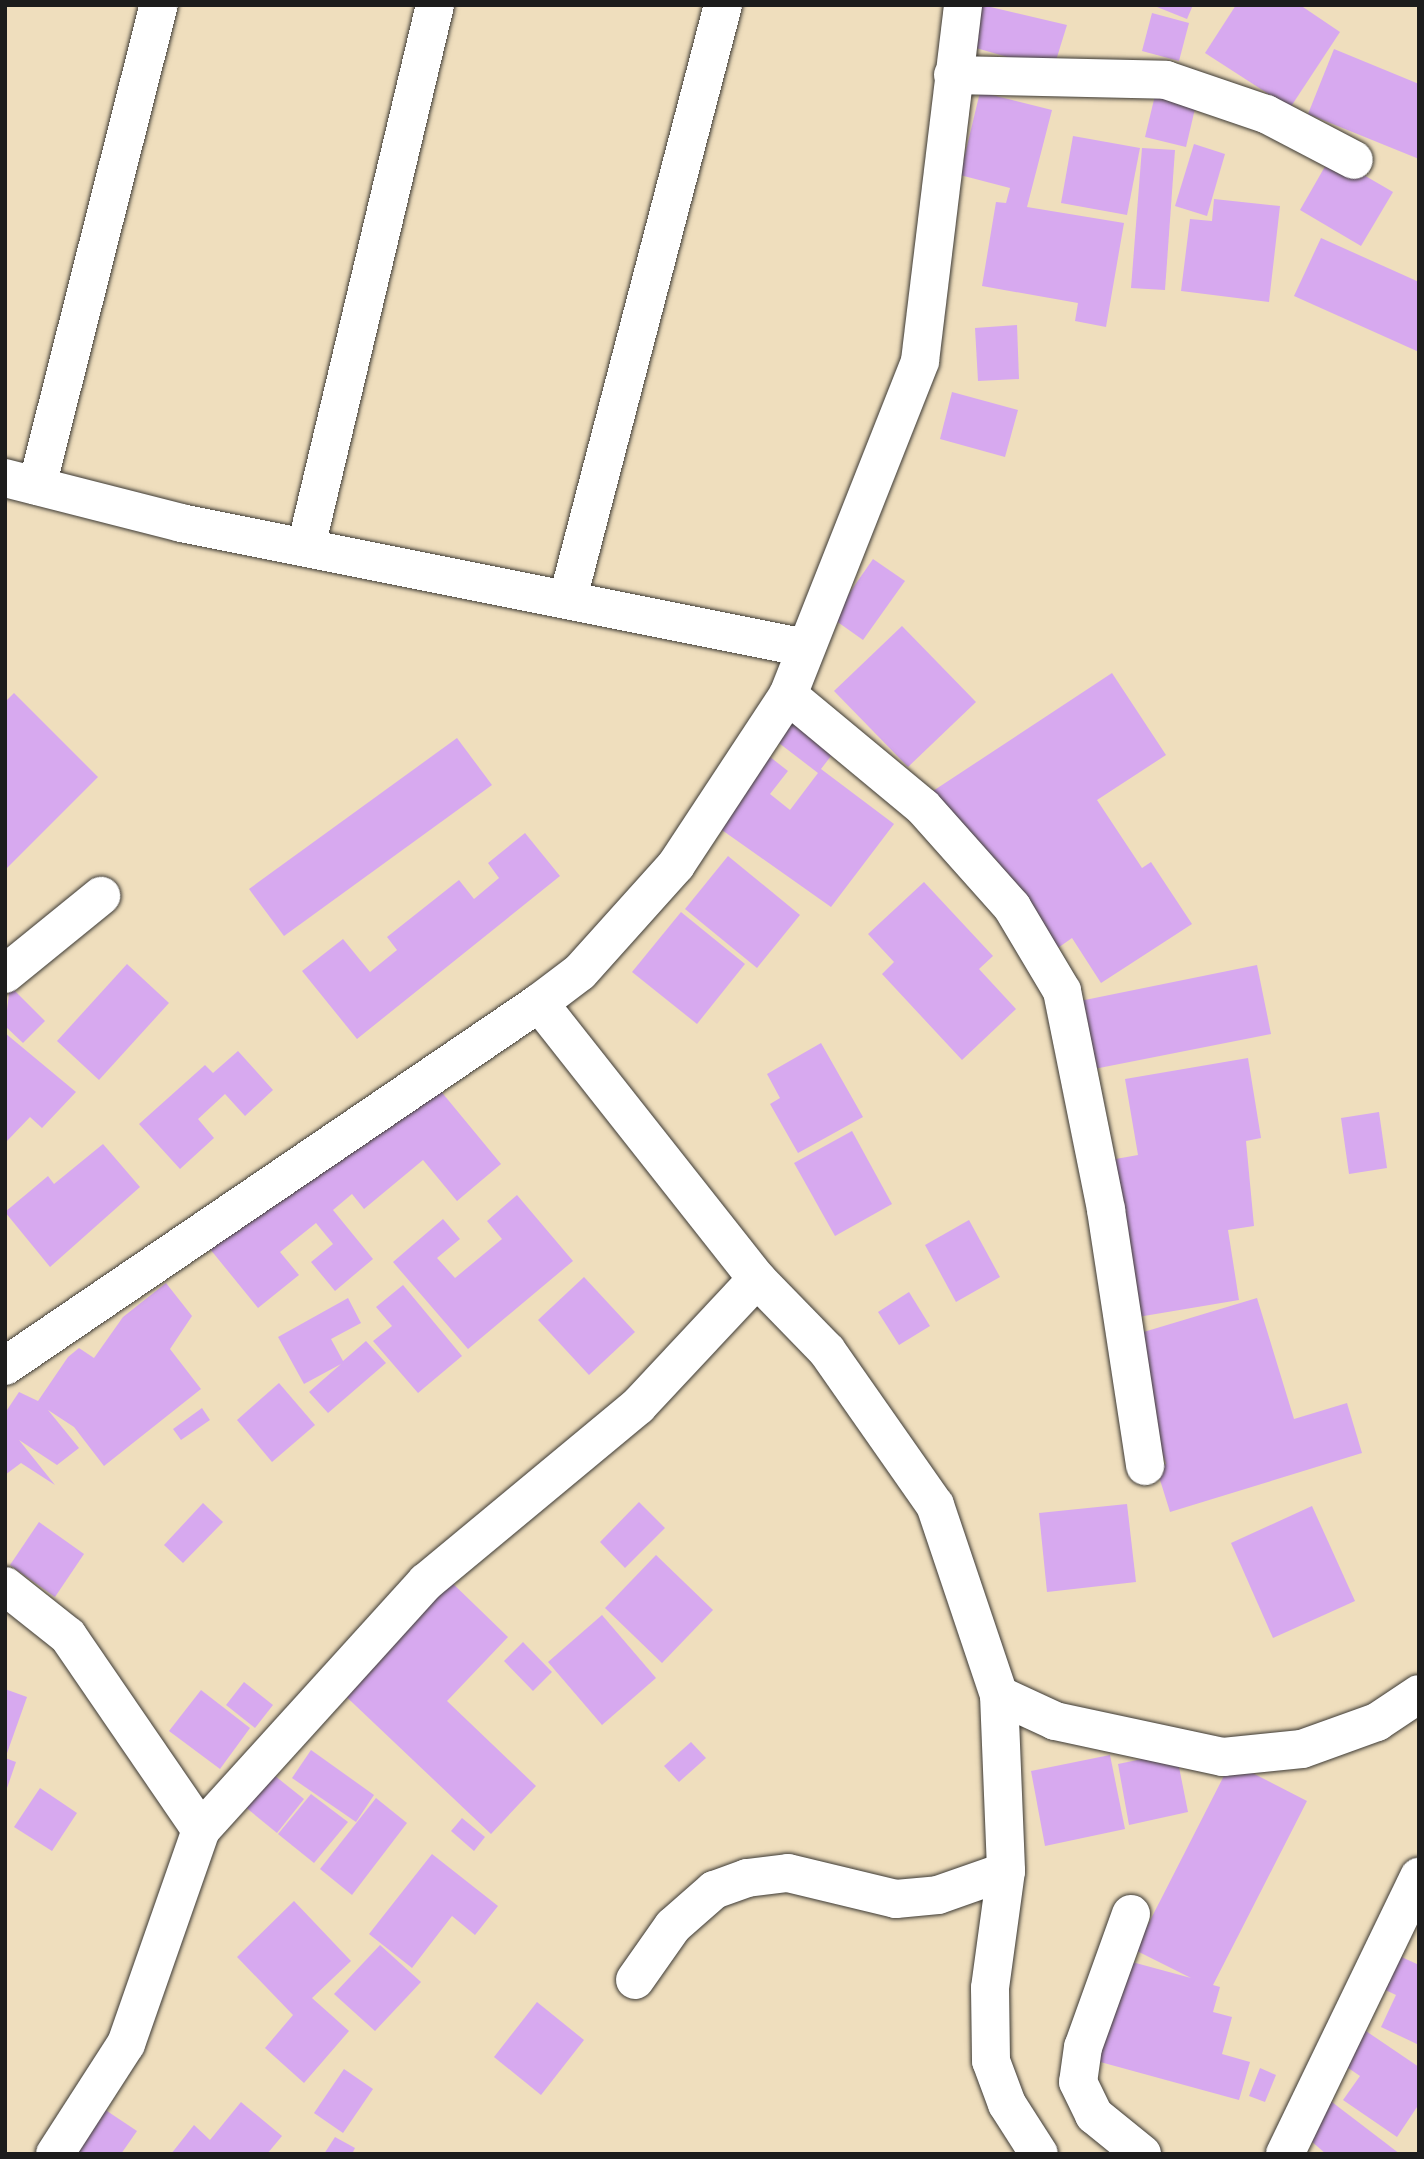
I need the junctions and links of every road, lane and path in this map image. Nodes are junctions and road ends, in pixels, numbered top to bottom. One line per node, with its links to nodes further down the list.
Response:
1 (159, 5): 7 (street)
2 (435, 5): 8 (street)
3 (723, 5): 9 (street)
4 (963, 5): 5 (street)
5 (953, 75): 6 (street); 10 (street)
6 (1354, 160)
7 (21, 482): 8 (street)
8 (306, 547): 9 (street)
9 (568, 597): 10 (street)
10 (806, 648): 11 (street)
11 (788, 695): 14 (street); 17 (street)
12 (102, 896): 13 (street)
13 (5, 974)
14 (539, 1003): 15 (street); 16 (street)
15 (757, 1279): 20 (street); 21 (street)
16 (5, 1366)
17 (1145, 1466)
18 (5, 1586): 21 (street)
19 (1419, 1693): 20 (street)
20 (999, 1695): 22 (street)
21 (201, 1830): 26 (street)
22 (1006, 1871): 25 (street); 27 (street)
23 (1419, 1877): 29 (street)
24 (1131, 1914): 28 (street)
25 (635, 1980)
26 (55, 2154)
27 (1039, 2154)
28 (1142, 2154)
29 (1285, 2154)

